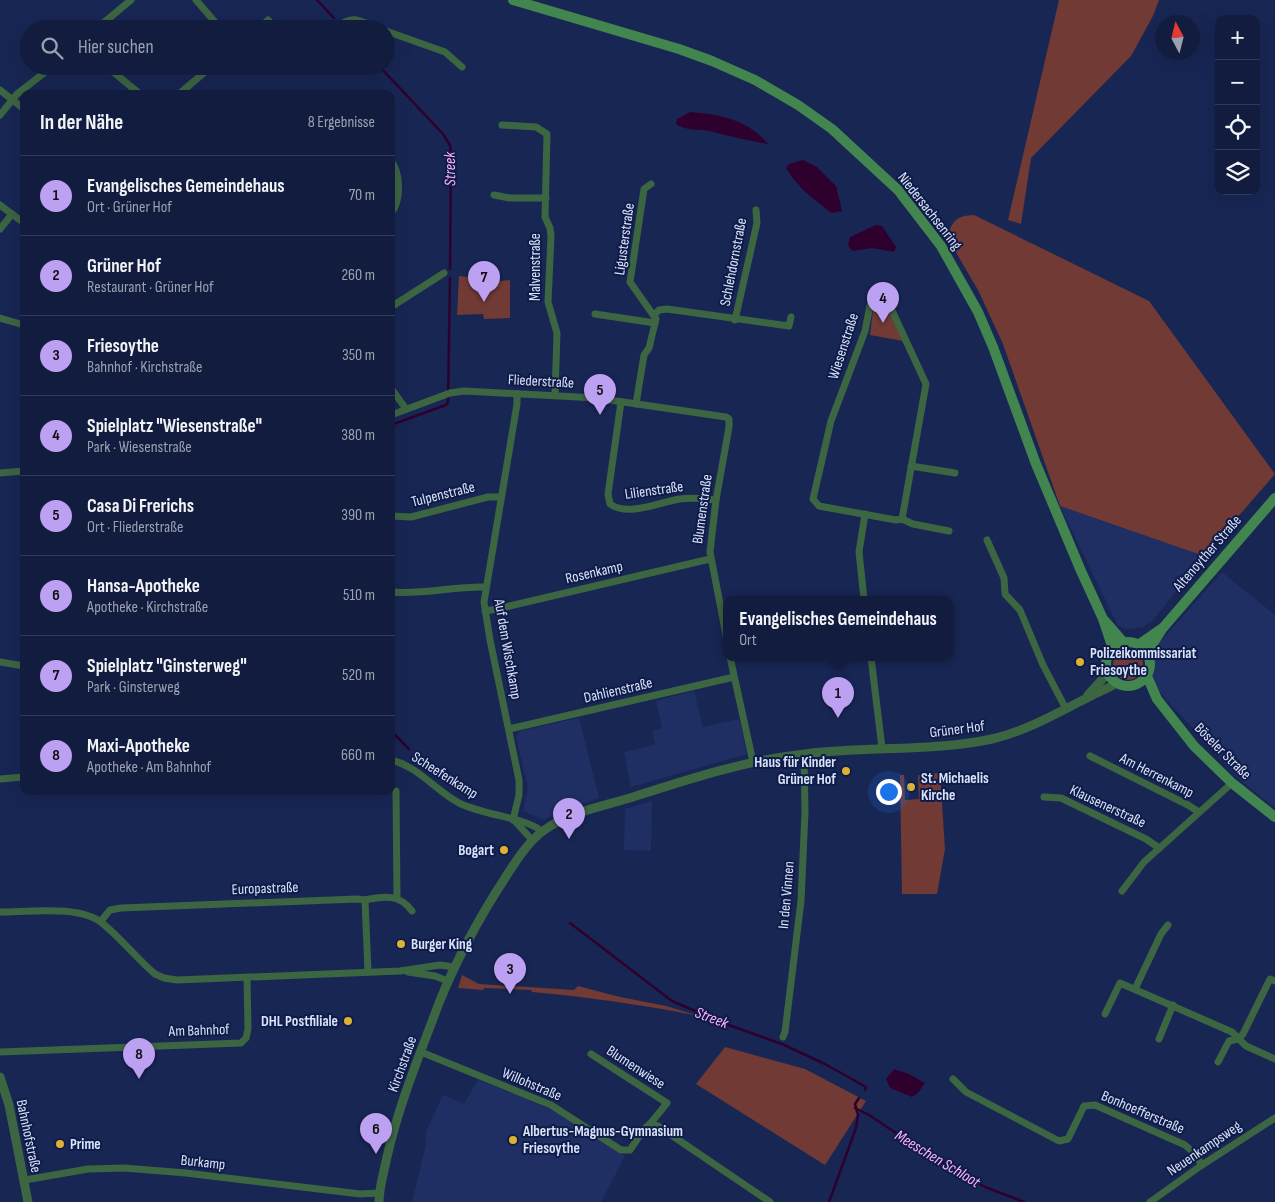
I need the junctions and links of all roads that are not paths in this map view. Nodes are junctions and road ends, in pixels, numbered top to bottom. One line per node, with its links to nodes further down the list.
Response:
1 (131, 0): 4 (street)
2 (196, 0): 5 (street)
3 (513, 0): 64 (main road, Niedersachsenring)
4 (107, 20)
5 (213, 20)
6 (395, 34): 7 (street)
7 (462, 67)
8 (42, 75): 12 (street)
9 (117, 75): 13 (street)
10 (201, 75): 14 (street)
11 (0, 90): 16 (street)
12 (23, 90)
13 (135, 90)
14 (184, 90)
15 (20, 92): 16 (street)
16 (13, 100): 17 (street); 18 (street)
17 (20, 106)
18 (0, 116)
19 (502, 125): 23 (street, Malvenstraße)
20 (395, 169): 25 (street)
21 (651, 184): 33 (street, Ligusterstraße)
22 (494, 195): 23 (street)
23 (546, 198): 41 (street, Malvenstraße)
24 (0, 205): 27 (street)
25 (395, 208)
26 (756, 210): 36 (street, Schlehdornstraße)
27 (12, 214): 28 (street); 29 (street)
28 (20, 220)
29 (0, 229)
30 (444, 273): 31 (street)
31 (395, 304)
32 (595, 314): 37 (street)
33 (654, 314): 36 (street, Schlehdornstraße); 37 (street)
34 (791, 316): 36 (street, Schlehdornstraße)
35 (0, 318): 38 (street)
36 (736, 320)
37 (655, 323): 43 (street)
38 (20, 324)
39 (395, 394): 44 (street)
40 (517, 394): 41 (street, Fliederstraße); 44 (street, Fliederstraße); 51 (street, Auf dem Wischkamp)
41 (554, 395): 42 (street, Fliederstraße)
42 (621, 402): 43 (street, Fliederstraße); 53 (street, Lilienstraße)
43 (636, 404): 46 (street, Fliederstraße)
44 (406, 410): 45 (street, Fliederstraße)
45 (395, 414)
46 (722, 415): 53 (street, Blumenstraße)
47 (911, 466): 50 (street); 54 (street, Wiesenstraße); 56 (street, Wiesenstraße)
48 (20, 470): 49 (street)
49 (0, 473)
50 (954, 473)
51 (501, 497): 55 (street, Tulpenstraße); 60 (street, Auf dem Wischkamp)
52 (1275, 498): 66 (main road, Altenoyther Straße)
53 (716, 500): 59 (street, Blumenstraße)
54 (865, 514): 56 (street, Wiesenstraße); 62 (street)
55 (395, 516)
56 (902, 519): 57 (street, Wiesenstraße)
57 (949, 531)
58 (987, 540): 82 (street)
59 (710, 559): 63 (street, Rosenkamp); 65 (street, Blumenstraße)
60 (486, 587): 61 (street); 63 (street, Auf dem Wischkamp)
61 (395, 592)
62 (864, 596)
63 (485, 610): 83 (street, Auf dem Wischkamp)
64 (1103, 619): 67 (main road, Niedersachsenring); 69 (main road, Niedersachsenring)
65 (723, 621)
66 (1162, 628): 68 (main road, Altenoyther Straße); 70 (main road, Altenoyther Straße)
67 (1124, 643): 68 (main road); 69 (main road)
68 (1138, 644): 70 (main road)
69 (1113, 649): 75 (main road)
70 (1147, 653): 76 (main road)
71 (731, 661): 77 (street)
72 (871, 661): 84 (street)
73 (0, 662): 74 (street)
74 (20, 665)
75 (1108, 673): 78 (main road); 80 (street, Grüner Hof)
76 (1147, 676): 79 (main road); 81 (main road, Böseler Straße)
77 (734, 677): 83 (street, Dahlienstraße); 88 (street)
78 (1117, 683): 79 (main road); 80 (street, Grüner Hof)
79 (1136, 685): 81 (main road, Böseler Straße)
80 (1085, 699): 82 (street, Grüner Hof)
81 (1157, 699): 91 (main road, Böseler Straße)
82 (1066, 709): 84 (street, Grüner Hof)
83 (509, 729): 96 (street, Auf dem Wischkamp)
84 (882, 748): 85 (street, Grüner Hof)
85 (804, 754): 88 (street, Grüner Hof); 116 (street, In den Vinnen)
86 (1090, 756): 94 (street, Am Herrenkamp)
87 (395, 762): 96 (street, Scheefenkamp)
88 (753, 762): 97 (street, Grüner Hof)
89 (20, 777): 90 (street)
90 (0, 779)
91 (1232, 783): 94 (street, Am Herrenkamp); 95 (main road, Böseler Straße)
92 (396, 791): 101 (street)
93 (1044, 797): 99 (street, Klausenerstraße)
94 (1199, 812): 99 (street)
95 (1275, 817)
96 (514, 820): 97 (street, Scheefenkamp); 98 (street)
97 (542, 831): 98 (street, Grüner Hof)
98 (532, 840): 107 (street, Grüner Hof)
99 (1159, 848): 100 (street)
100 (1122, 891)
101 (397, 898): 102 (street, Europastraße); 104 (street)
102 (365, 900): 105 (street, Europastraße); 109 (street)
103 (0, 912): 105 (street)
104 (412, 912)
105 (101, 921): 110 (street)
106 (1168, 925): 113 (street)
107 (454, 967): 108 (street); 112 (street, Kirchstraße)
108 (400, 971): 109 (street); 112 (street)
109 (368, 972): 110 (street)
110 (246, 978): 119 (street, Am Bahnhof)
111 (1275, 981): 118 (street)
112 (448, 982): 120 (street, Kirchstraße)
113 (1135, 989): 114 (street); 115 (street)
114 (1172, 1005): 117 (street); 118 (street)
115 (1106, 1014)
116 (783, 1037)
117 (1158, 1038)
118 (1238, 1039): 122 (street); 123 (street)
119 (0, 1052)
120 (421, 1052): 127 (street, Willohstraße); 130 (street, Kirchstraße)
121 (591, 1054): 127 (street, Blumenwiese)
122 (1275, 1059)
123 (1218, 1062)
124 (0, 1077): 129 (street, Bahnhofstraße)
125 (954, 1079): 128 (street, Bonhoefferstraße)
126 (1275, 1118): 128 (street, Neuenkampsweg)
127 (650, 1124): 132 (street)
128 (1202, 1165): 133 (street, Neuenkampsweg)
129 (25, 1180): 130 (street, Burkamp); 131 (street, Bahnhofstraße)
130 (379, 1198)
131 (28, 1202)
132 (770, 1202)
133 (1150, 1202)

